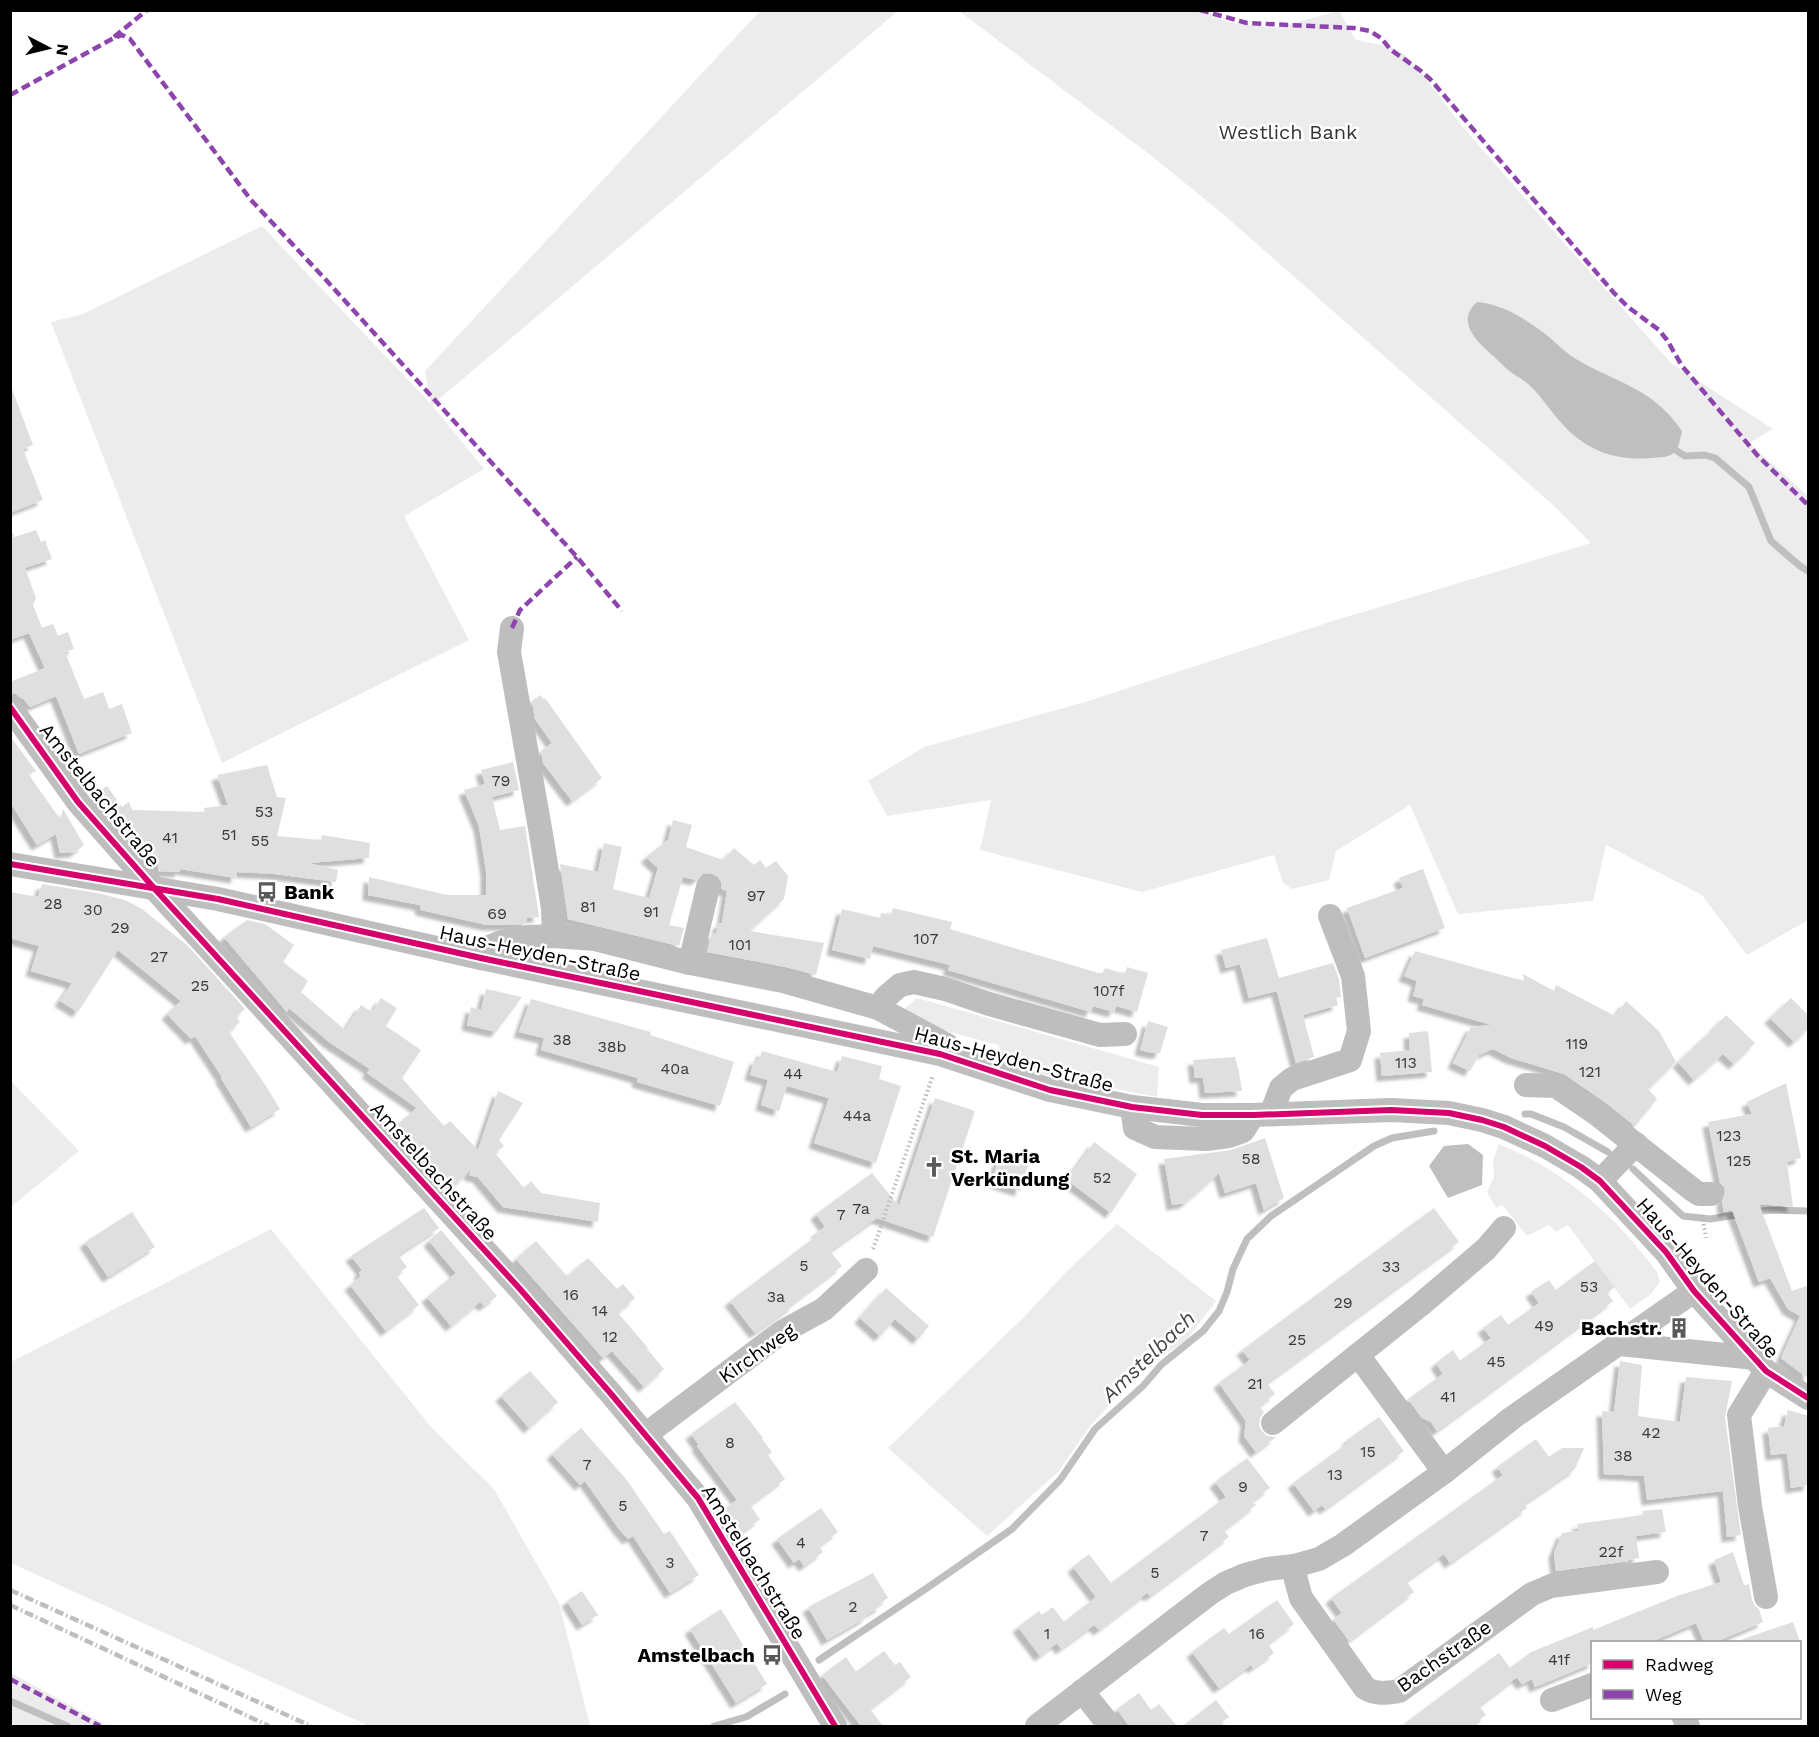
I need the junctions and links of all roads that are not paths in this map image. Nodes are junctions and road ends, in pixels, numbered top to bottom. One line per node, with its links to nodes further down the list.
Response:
1 (512, 628): 9 (street, Haus-Heyden-Straße)
2 (10, 707): 4 (street, Amstelbachstraße)
3 (10, 864): 4 (street, Haus-Heyden-Straße)
4 (154, 888): 6 (street, Haus-Heyden-Straße); 8 (street, Amstelbachstraße)
5 (708, 888): 11 (street)
6 (218, 899): 8 (street); 10 (street, Haus-Heyden-Straße)
7 (1330, 916): 16 (street)
8 (194, 933): 27 (street, Amstelbachstraße)
9 (554, 936): 10 (street, Haus-Heyden-Straße); 11 (street, Haus-Heyden-Straße)
10 (481, 958): 14 (street, Haus-Heyden-Straße)
11 (690, 963): 12 (street, Haus-Heyden-Straße)
12 (878, 1008): 13 (street); 14 (street, Haus-Heyden-Straße)
13 (1125, 1034)
14 (951, 1057): 16 (street, Haus-Heyden-Straße)
15 (1526, 1085): 17 (street, Haus-Heyden-Straße)
16 (1262, 1114): 17 (street, Haus-Heyden-Straße)
17 (1619, 1161): 18 (street, Haus-Heyden-Straße); 21 (street, Haus-Heyden-Straße)
18 (1711, 1194)
19 (1504, 1228): 23 (street)
20 (866, 1270): 27 (street, Kirchweg)
21 (1694, 1291): 22 (street); 24 (street, Haus-Heyden-Straße)
22 (1620, 1344): 24 (street); 28 (street)
23 (1358, 1354): 26 (street); 28 (street)
24 (1760, 1365): 25 (street, Haus-Heyden-Straße); 31 (street, Haus-Heyden-Straße)
25 (1809, 1398)
26 (1273, 1423)
27 (645, 1435): 35 (street, Amstelbachstraße)
28 (1444, 1472): 29 (street)
29 (1294, 1566): 30 (street, Bachstraße); 33 (street)
30 (1657, 1572)
31 (1766, 1598)
32 (1591, 1686): 34 (street)
33 (1082, 1691): 36 (street); 37 (street)
34 (1552, 1700)
35 (835, 1726)
36 (1037, 1726)
37 (1110, 1726)

